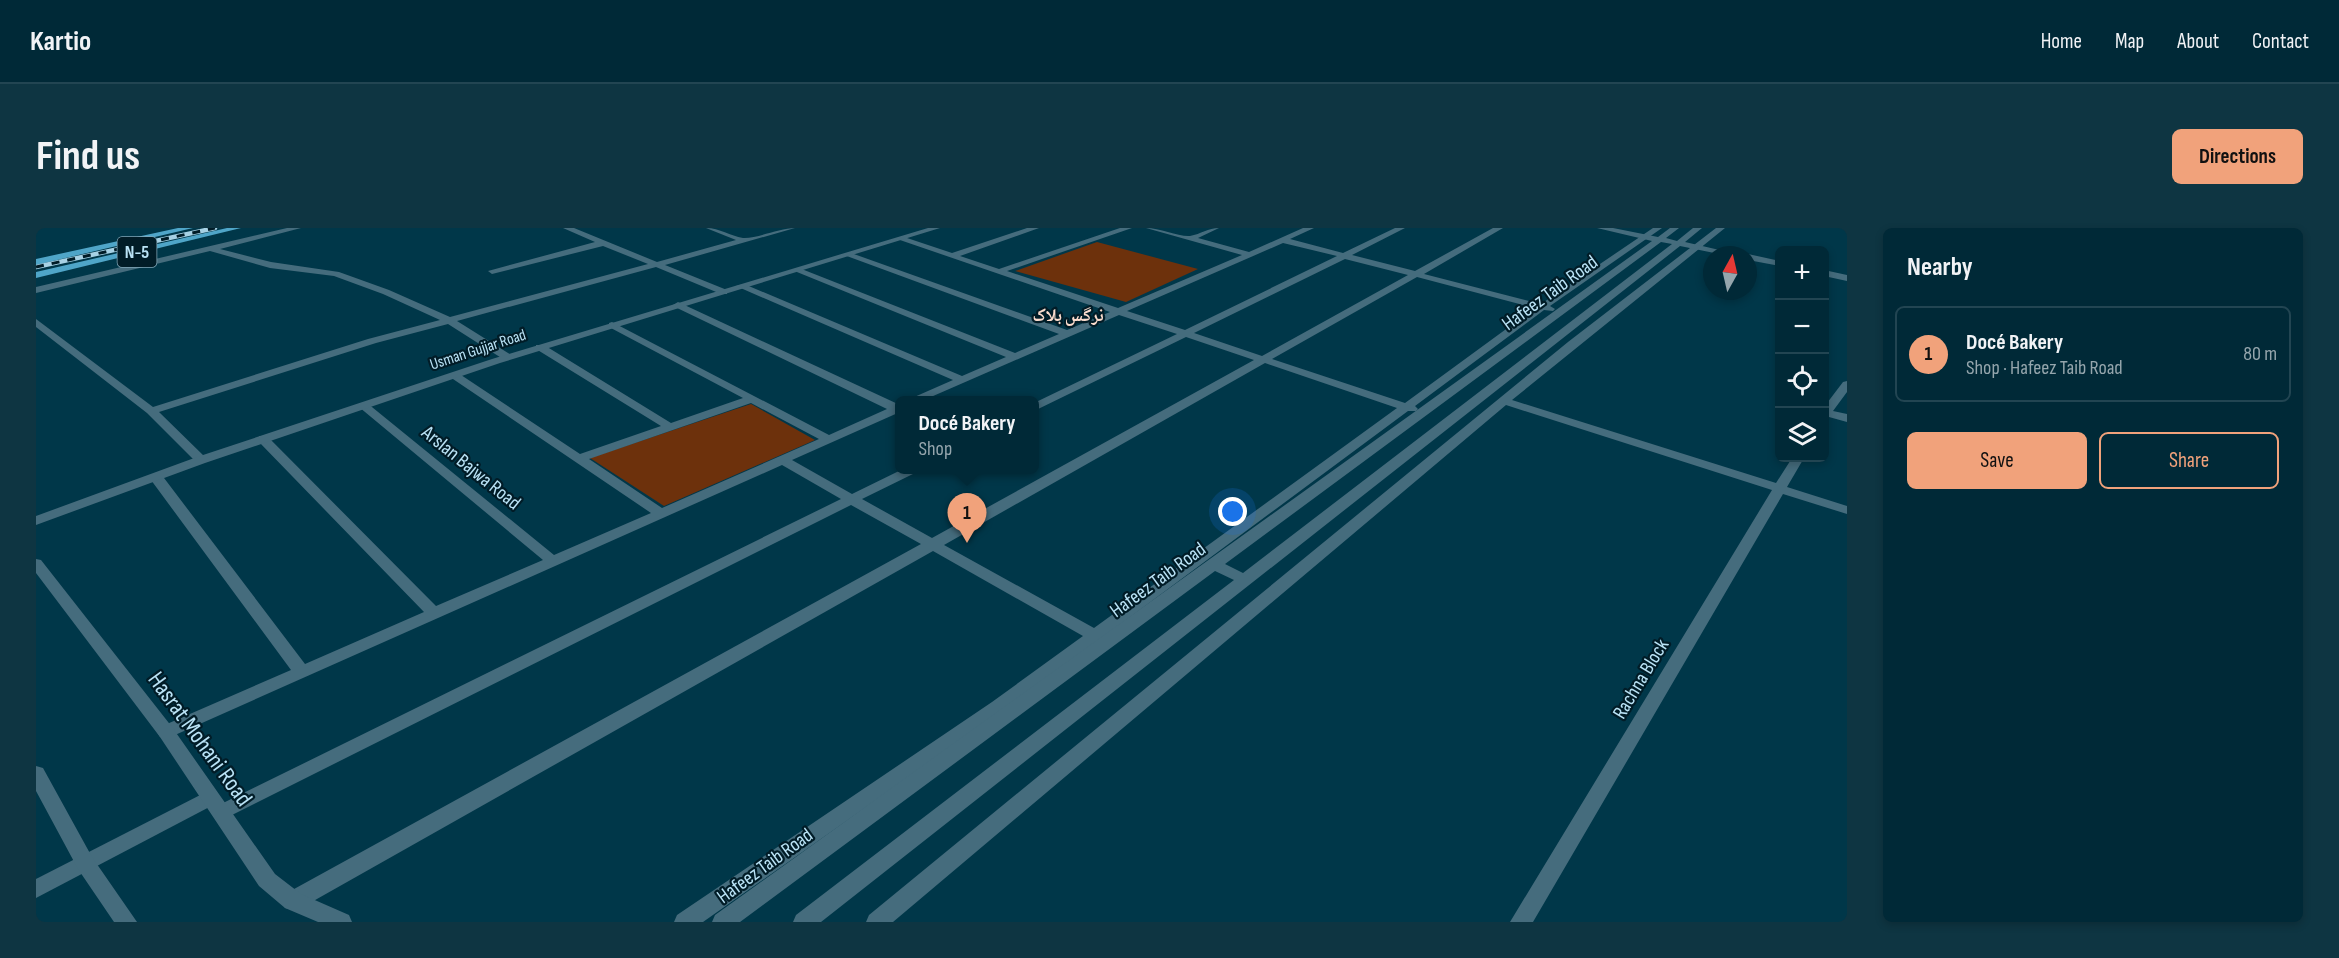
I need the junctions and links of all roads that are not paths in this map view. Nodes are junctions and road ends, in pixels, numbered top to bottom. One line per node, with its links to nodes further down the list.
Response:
1 (189, 228): 33 (main road, N-5)
2 (237, 228): 41 (main road, N-5)
3 (297, 228): 26 (street)
4 (567, 228): 24 (street)
5 (710, 228): 23 (street)
6 (792, 228): 23 (street)
7 (936, 228): 20 (street, Usman Gujjar Road)
8 (1035, 228): 31 (street)
9 (1128, 228): 38 (street)
10 (1150, 228): 21 (street)
11 (1215, 228): 21 (street)
12 (1310, 228): 22 (street)
13 (1401, 228): 30 (street)
14 (1499, 228): 39 (street)
15 (1601, 228): 18 (street)
16 (1698, 228): 19 (street, Hafeez Taib Road)
17 (1721, 228): 25 (street)
18 (1654, 235): 19 (street, Hafeez Taib Road); 47 (street); 49 (street, Hafeez Taib Road)
19 (1676, 236): 25 (street); 62 (street, Hafeez Taib Road)
20 (901, 239): 28 (street, Usman Gujjar Road); 31 (street)
21 (1189, 239): 29 (street)
22 (1283, 240): 29 (street); 30 (street)
23 (746, 241): 35 (street)
24 (603, 243): 35 (street); 37 (street)
25 (1698, 247): 27 (street); 64 (street)
26 (208, 248): 44 (street); 50 (street)
27 (1703, 248)
28 (848, 255): 36 (street, Usman Gujjar Road); 54 (street)
29 (1249, 255): 48 (street)
30 (1346, 255): 39 (street); 53 (street)
31 (951, 256): 38 (street)
32 (1757, 259): 34 (street)
33 (36, 262)
34 (1775, 263)
35 (656, 266): 45 (street); 50 (street)
36 (795, 270): 43 (street, Usman Gujjar Road); 57 (street)
37 (492, 271)
38 (1000, 272): 48 (street)
39 (1416, 274): 47 (street); 58 (street)
40 (1829, 274): 42 (street)
41 (36, 275)
42 (1846, 276)
43 (741, 286): 45 (street, Usman Gujjar Road); 60 (street)
44 (36, 290)
45 (724, 291): 46 (street, Usman Gujjar Road)
46 (678, 305): 52 (street, Usman Gujjar Road); 68 (street)
47 (1543, 307): 49 (street); 70 (street)
48 (1118, 311): 53 (street); 54 (street)
49 (1562, 312): 70 (street, Hafeez Taib Road)
50 (449, 320): 56 (street); 72 (street)
51 (36, 322): 72 (street)
52 (612, 325): 55 (street, Usman Gujjar Road); 65 (street)
53 (1185, 333): 58 (street); 67 (street)
54 (1068, 334): 57 (street)
55 (540, 347): 56 (street, Usman Gujjar Road); 75 (street)
56 (507, 357): 59 (street, Usman Gujjar Road)
57 (1015, 357): 60 (street)
58 (1262, 361): 70 (street); 89 (street)
59 (454, 375): 66 (street, Usman Gujjar Road); 78 (street)
60 (962, 380): 63 (street)
61 (1847, 384): 71 (street)
62 (1493, 389): 64 (street); 93 (street, Hafeez Taib Road)
63 (925, 396)
64 (1508, 398): 84 (street); 108 (street)
65 (752, 399): 75 (street); 77 (street)
66 (363, 405): 76 (street, Usman Gujjar Road); 90 (street, Arslan Bajwa Road)
67 (1039, 406)
68 (895, 408)
69 (895, 410): 77 (street)
70 (1413, 410): 92 (street, Hafeez Taib Road); 95 (street)
71 (1829, 410)
72 (151, 411): 79 (street)
73 (1829, 415): 74 (street)
74 (1847, 418)
75 (670, 427): 78 (street)
76 (263, 439): 79 (street, Usman Gujjar Road); 94 (street)
77 (828, 439): 80 (street)
78 (580, 458): 87 (street)
79 (201, 460): 83 (street, Usman Gujjar Road)
80 (782, 460): 85 (street); 87 (street)
81 (1795, 462): 84 (street, Rachna Block)
82 (902, 474): 85 (street)
83 (156, 477): 88 (street, Usman Gujjar Road); 96 (street)
84 (1778, 488): 86 (street); 109 (street, Rachna Block)
85 (851, 499): 89 (street); 99 (street)
86 (1847, 510)
87 (661, 513): 90 (street)
88 (36, 521)
89 (932, 544): 95 (street); 102 (street)
90 (554, 561): 94 (street)
91 (36, 563): 97 (street, Hasrat Mohani Road)
92 (1214, 565): 93 (street); 95 (street, Hafeez Taib Road)
93 (1247, 580): 107 (street, Hafeez Taib Road)
94 (434, 614): 96 (street)
95 (1102, 639): 105 (street); 106 (street, Hafeez Taib Road)
96 (302, 672): 97 (street)
97 (166, 732): 99 (street, Hasrat Mohani Road)
98 (36, 773): 100 (street)
99 (216, 805): 100 (street); 102 (street, Hasrat Mohani Road)
100 (85, 863): 101 (street); 103 (street)
101 (36, 889)
102 (293, 901): 104 (street, Hasrat Mohani Road)
103 (126, 922)
104 (341, 922)
105 (685, 922)
106 (723, 922)
107 (804, 922)
108 (877, 922)
109 (1521, 922)

